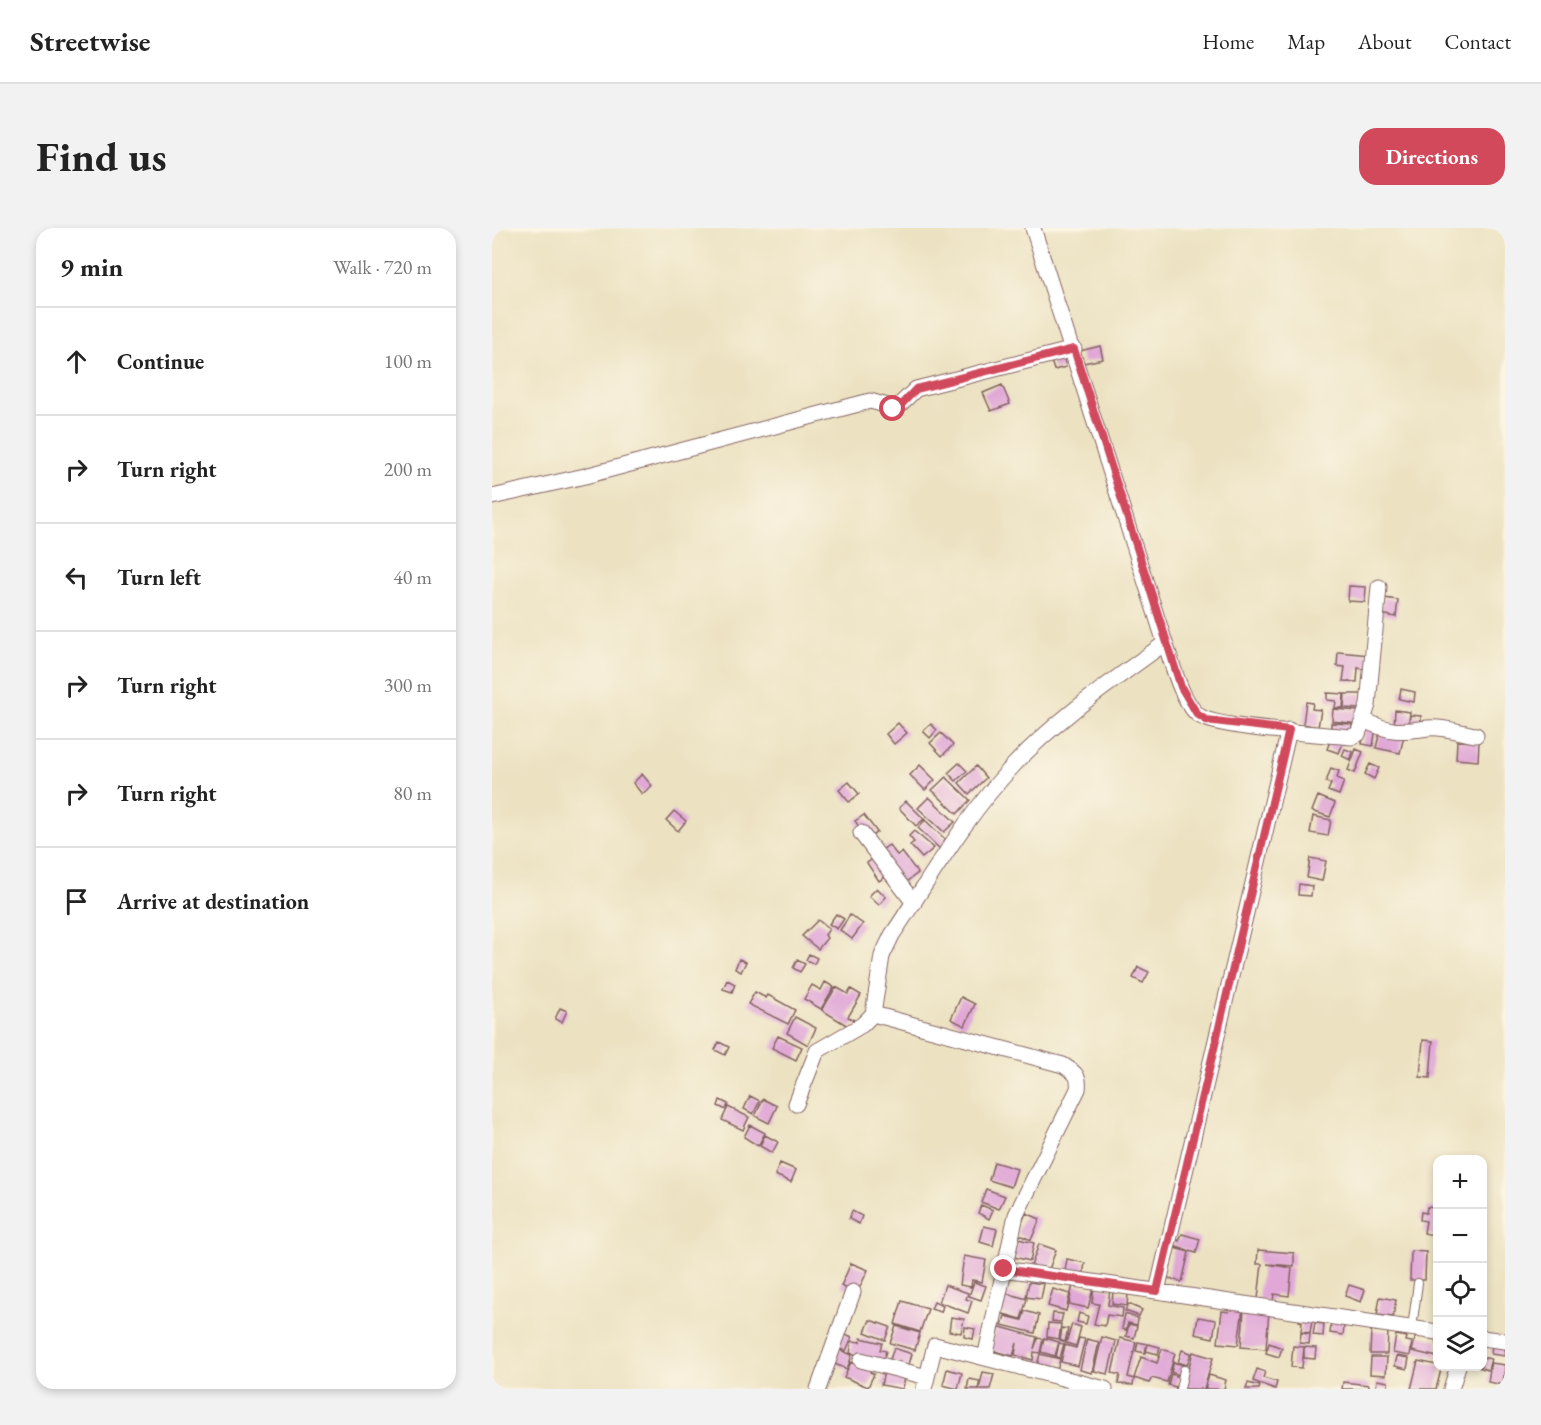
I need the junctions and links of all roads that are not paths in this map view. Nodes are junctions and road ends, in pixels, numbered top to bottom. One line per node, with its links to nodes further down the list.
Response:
1 (1033, 228): 2 (street)
2 (1074, 349): 3 (street); 5 (street)
3 (492, 497)
4 (1379, 587): 6 (street)
5 (1166, 643): 7 (street); 10 (street)
6 (1364, 720): 7 (street); 8 (street)
7 (1289, 730): 15 (street)
8 (1476, 735)
9 (861, 833): 10 (street)
10 (914, 903): 11 (street)
11 (873, 1014): 12 (street); 13 (street)
12 (796, 1104)
13 (1004, 1269): 15 (street); 21 (street)
14 (1418, 1283): 17 (lane)
15 (1157, 1291): 17 (street)
16 (853, 1292): 27 (street)
17 (1412, 1328): 18 (street)
18 (1433, 1331)
19 (1487, 1339): 20 (street)
20 (1505, 1341)
21 (985, 1358): 25 (street); 26 (street)
22 (861, 1360): 25 (street)
23 (1184, 1370): 28 (lane)
24 (1456, 1371): 29 (street)
25 (926, 1383)
26 (1097, 1388)
27 (818, 1389)
28 (1180, 1389)
29 (1451, 1389)

